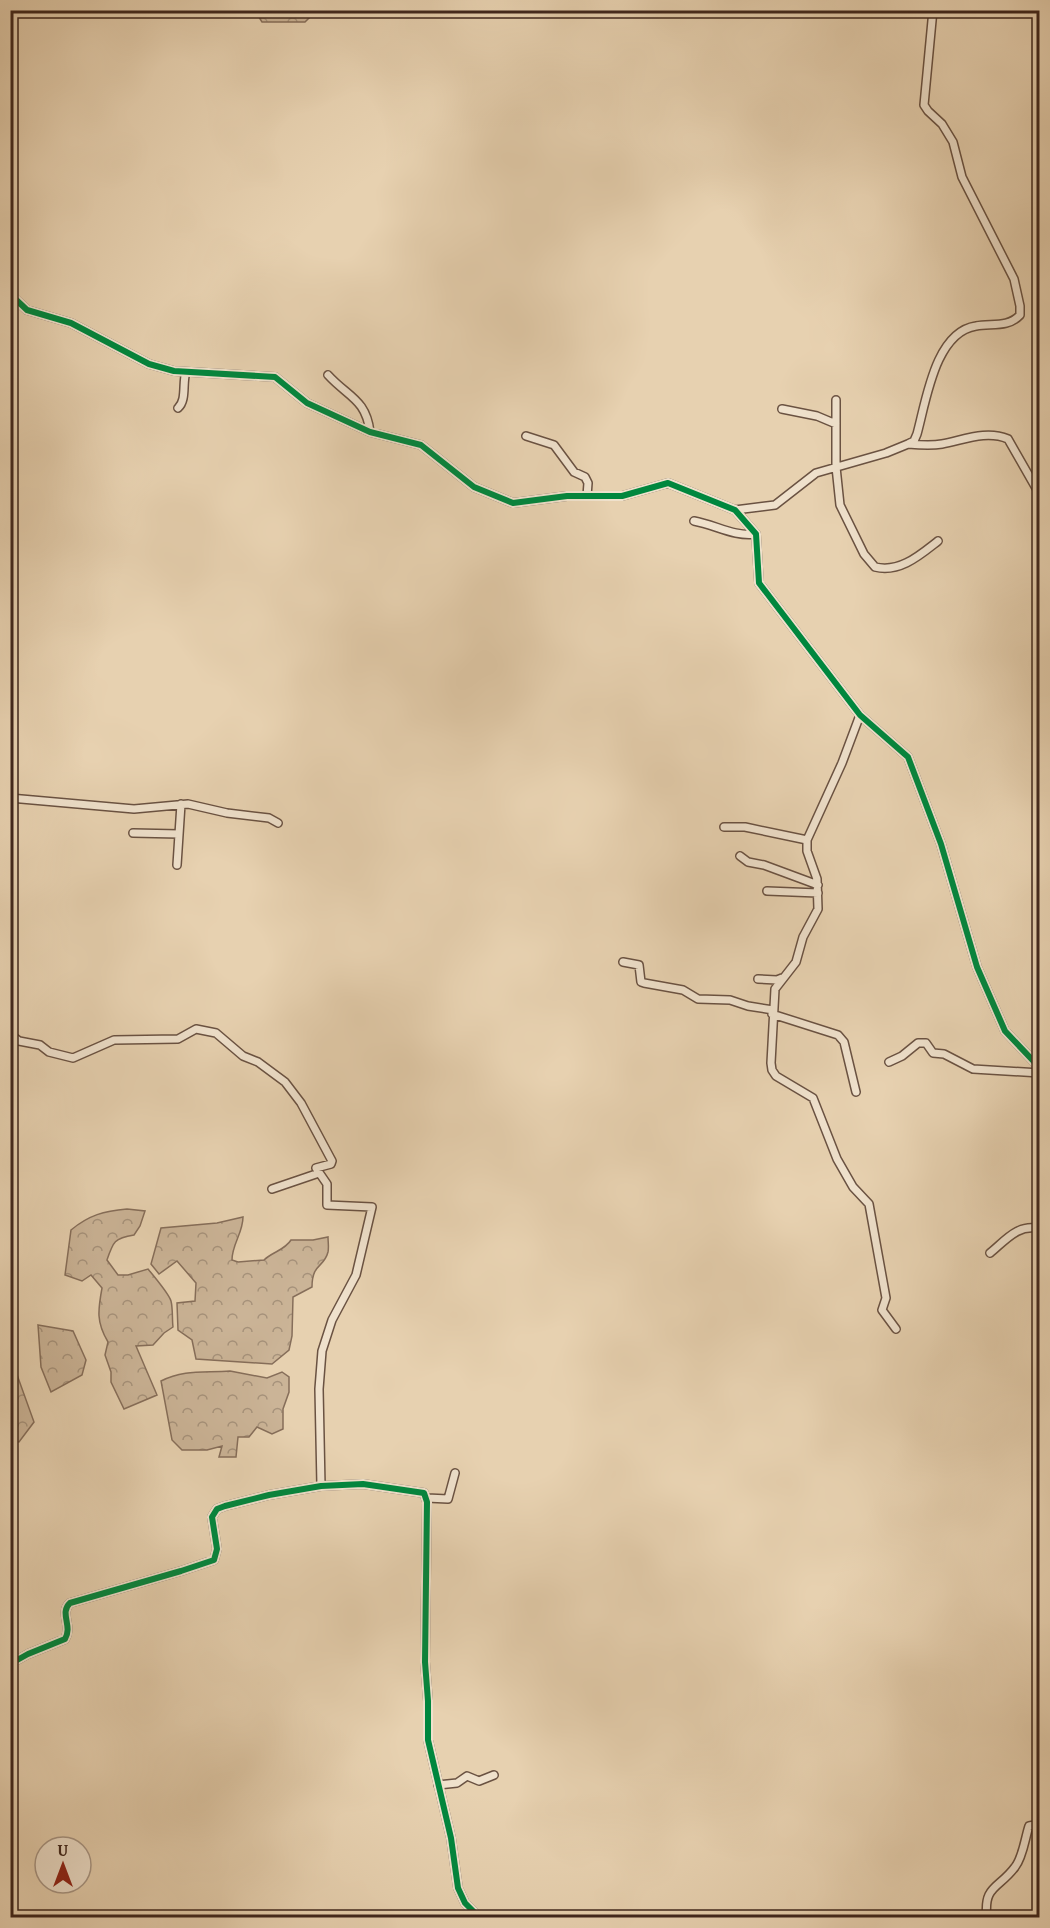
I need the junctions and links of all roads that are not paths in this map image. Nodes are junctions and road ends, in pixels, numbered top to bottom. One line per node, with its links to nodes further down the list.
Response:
1 (933, 10): 11 (street)
2 (10, 294): 3 (street)
3 (186, 372): 6 (street); 9 (street)
4 (328, 375): 9 (street)
5 (836, 400): 8 (street)
6 (178, 408)
7 (782, 409): 8 (street)
8 (836, 424): 12 (street)
9 (370, 432): 14 (street)
10 (526, 436): 14 (street)
11 (908, 444): 12 (street); 13 (street)
12 (836, 467): 15 (street); 18 (street)
13 (1040, 495)
14 (587, 496): 15 (street)
15 (735, 510): 17 (street)
16 (694, 521): 17 (street)
17 (756, 534): 19 (street)
18 (938, 541)
19 (860, 715): 26 (street); 38 (street)
20 (10, 798): 21 (street)
21 (181, 804): 22 (street); 25 (street)
22 (278, 823)
23 (724, 827): 26 (street)
24 (133, 833): 25 (street)
25 (179, 834): 28 (street)
26 (807, 840): 29 (street)
27 (740, 856): 29 (street)
28 (177, 865)
29 (818, 885): 31 (street)
30 (768, 891): 31 (street)
31 (818, 893): 33 (street)
32 (622, 962): 35 (street)
33 (782, 978): 34 (street); 35 (street)
34 (758, 979)
35 (773, 1012): 40 (street); 45 (street)
36 (10, 1034): 41 (street)
37 (889, 1062): 39 (street)
38 (1040, 1068)
39 (1040, 1073)
40 (856, 1092)
41 (319, 1173): 42 (street); 47 (street)
42 (272, 1189)
43 (1040, 1229): 44 (street)
44 (990, 1252)
45 (896, 1329)
46 (455, 1473): 48 (street)
47 (321, 1486): 48 (street); 49 (street)
48 (427, 1498): 51 (street)
49 (10, 1664)
50 (494, 1774): 51 (street)
51 (438, 1785): 53 (street)
52 (1040, 1824): 54 (street)
53 (480, 1917)
54 (987, 1917)

